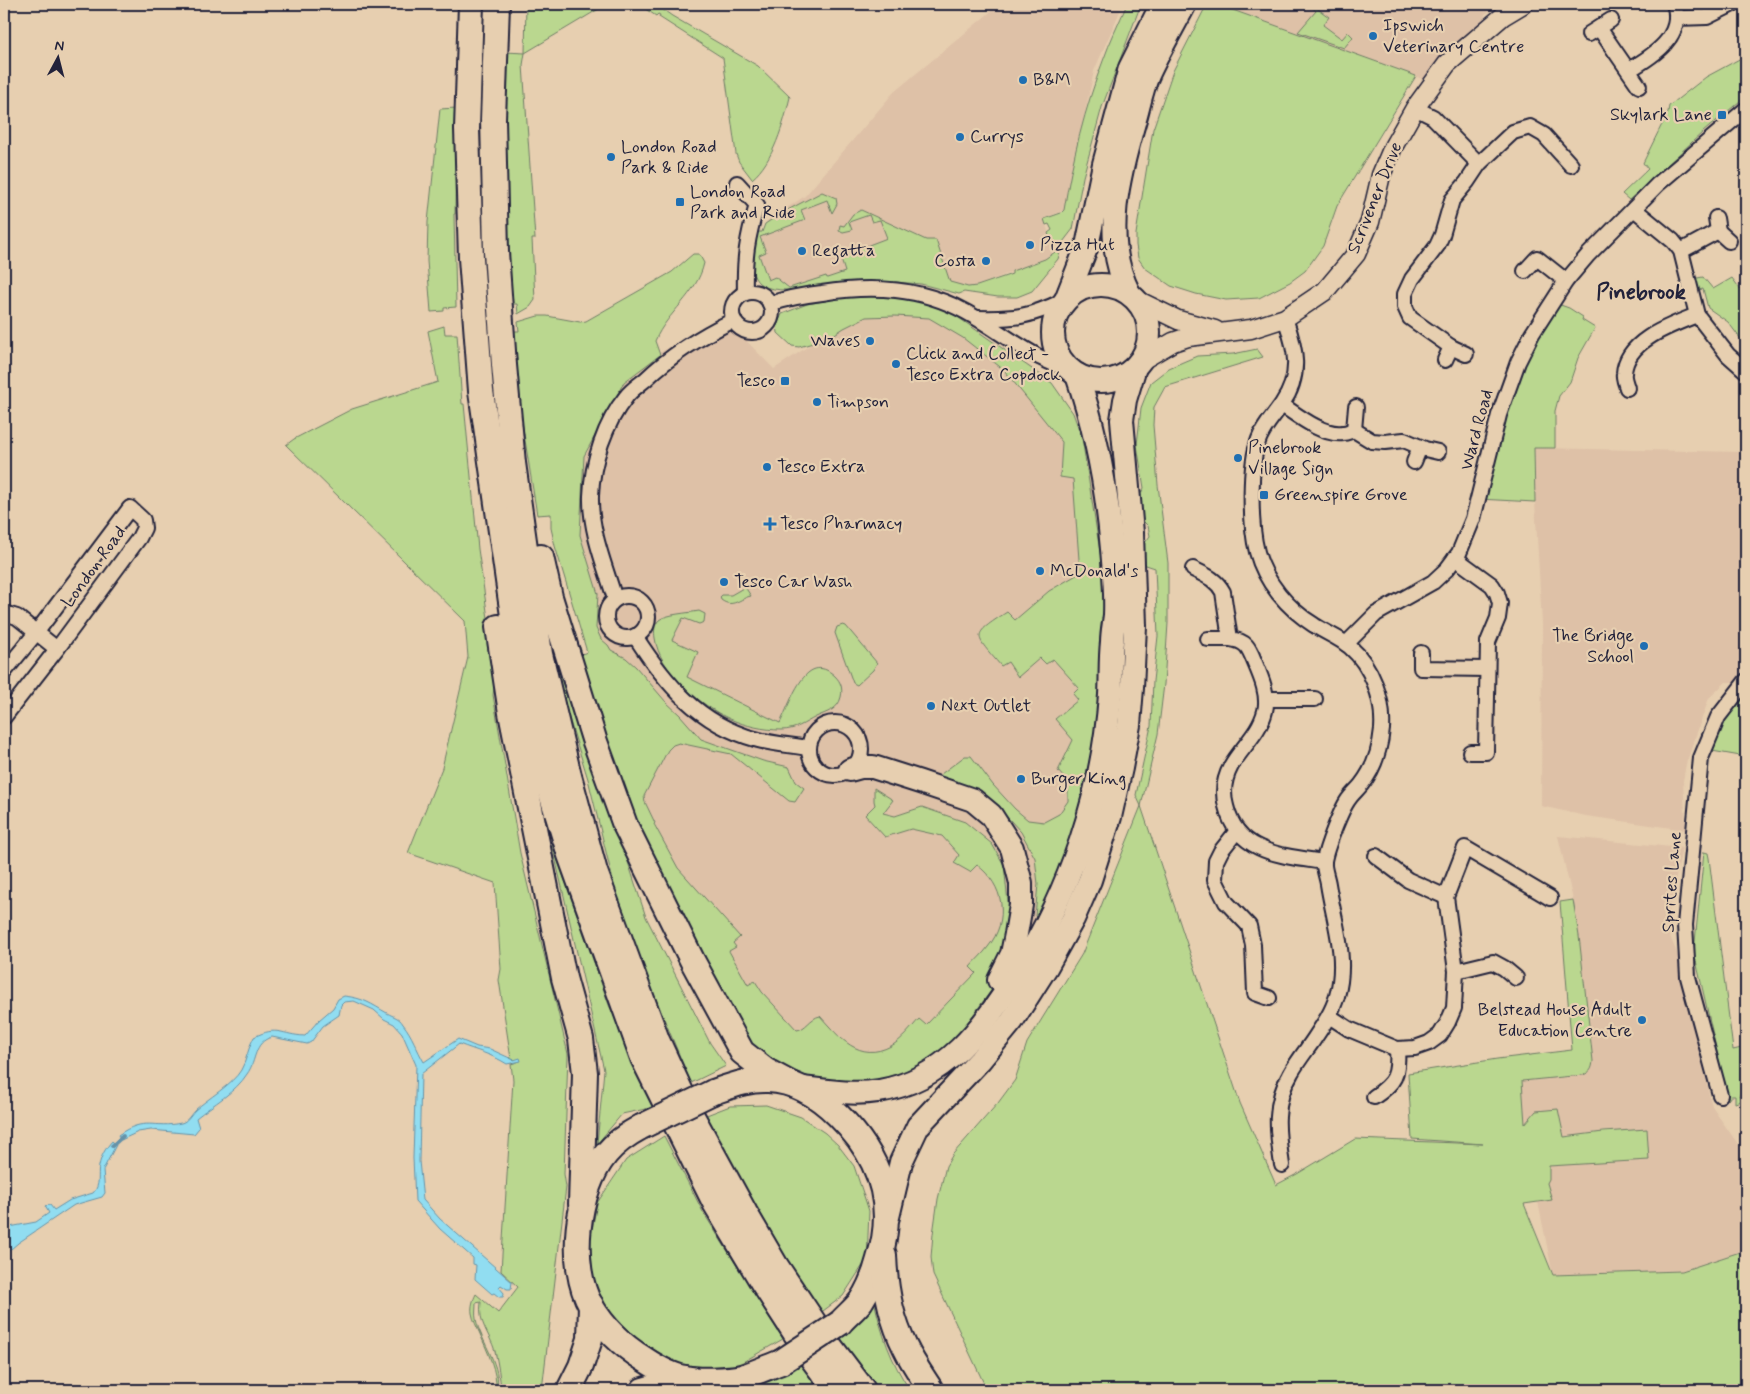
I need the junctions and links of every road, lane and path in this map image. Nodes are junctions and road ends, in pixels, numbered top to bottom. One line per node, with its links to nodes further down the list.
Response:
1 (471, 4): 37 (highway)
2 (497, 4): 44 (highway)
3 (1162, 4): 23 (main road)
4 (1185, 4): 22 (main road)
5 (1523, 4): 11 (street, Scrivener Drive)
6 (1733, 4): 7 (street)
7 (1675, 11): 9 (street)
8 (1611, 20): 9 (street)
9 (1629, 70): 10 (street)
10 (1639, 86)
11 (1415, 108): 13 (street); 27 (street, Scrivener Drive)
12 (1746, 108): 16 (street, Ward Road)
13 (1479, 164): 14 (street); 30 (street)
14 (1571, 165)
15 (737, 183): 21 (street)
16 (1634, 209): 18 (street); 20 (street, Ward Road)
17 (1729, 241): 18 (street)
18 (1681, 251): 25 (street)
19 (1525, 270): 20 (street)
20 (1566, 281): 45 (street, Ward Road)
21 (745, 293): 24 (street); 28 (street)
22 (1133, 297): 23 (main road); 29 (street, Scrivener Drive); 33 (main road)
23 (1065, 299): 26 (street); 35 (main road)
24 (770, 304): 26 (street); 28 (street)
25 (1697, 315): 34 (street); 36 (street)
26 (976, 318): 35 (street)
27 (1285, 318): 29 (street, Scrivener Drive); 38 (street)
28 (734, 320): 47 (street)
29 (1222, 332): 33 (street, Scrivener Drive)
30 (1451, 347): 31 (street); 32 (street)
31 (1466, 354)
32 (1445, 360)
33 (1137, 365): 35 (main road); 81 (main road)
34 (1746, 371)
35 (1073, 372): 75 (main road)
36 (1627, 388)
37 (481, 391): 80 (highway); 88 (highway)
38 (1282, 405): 40 (street); 53 (street)
39 (1356, 407): 40 (street)
40 (1354, 430): 41 (street)
41 (1420, 447): 42 (street); 43 (street)
42 (1438, 452)
43 (1414, 462)
44 (513, 463): 76 (highway); 89 (highway)
45 (1456, 558): 53 (street, Ward Road); 56 (street)
46 (1194, 569): 52 (street)
47 (615, 599): 50 (street); 50 (street)
48 (4, 613): 49 (street)
49 (36, 633): 54 (street); 54 (street, London Road); 57 (street, London Road)
50 (635, 636): 62 (street)
51 (1208, 639): 52 (street)
52 (1230, 639): 59 (street)
53 (1346, 644): 67 (street)
54 (57, 649): 61 (street, London Road)
55 (1420, 653): 56 (street)
56 (1487, 669): 63 (street)
57 (4, 672)
58 (1746, 681): 77 (street, Sprites Lane)
59 (1267, 699): 60 (street); 65 (street)
60 (1315, 699)
61 (4, 717)
62 (809, 748): 64 (street); 64 (street)
63 (1470, 752)
64 (850, 770): 75 (main road)
65 (1236, 832): 67 (street); 72 (street)
66 (1376, 856): 68 (street)
67 (1324, 862): 73 (street)
68 (1446, 897): 69 (street); 70 (street)
69 (1550, 898)
70 (1456, 970): 71 (street); 74 (street)
71 (1516, 978)
72 (1270, 998)
73 (1329, 1016): 74 (street); 79 (street)
74 (1398, 1049): 78 (street)
75 (958, 1053): 76 (main road)
76 (797, 1086): 80 (highway, bridge); 81 (highway)
77 (1720, 1095)
78 (1374, 1097)
79 (1282, 1165)
80 (581, 1204): 82 (highway)
81 (885, 1235): 84 (highway, bridge); 90 (highway)
82 (591, 1306): 83 (highway); 85 (highway)
83 (685, 1378): 84 (highway); 86 (highway)
84 (721, 1379): 87 (highway)
85 (569, 1390)
86 (642, 1390)
87 (746, 1390)
88 (836, 1390)
89 (863, 1390)
90 (931, 1390)

